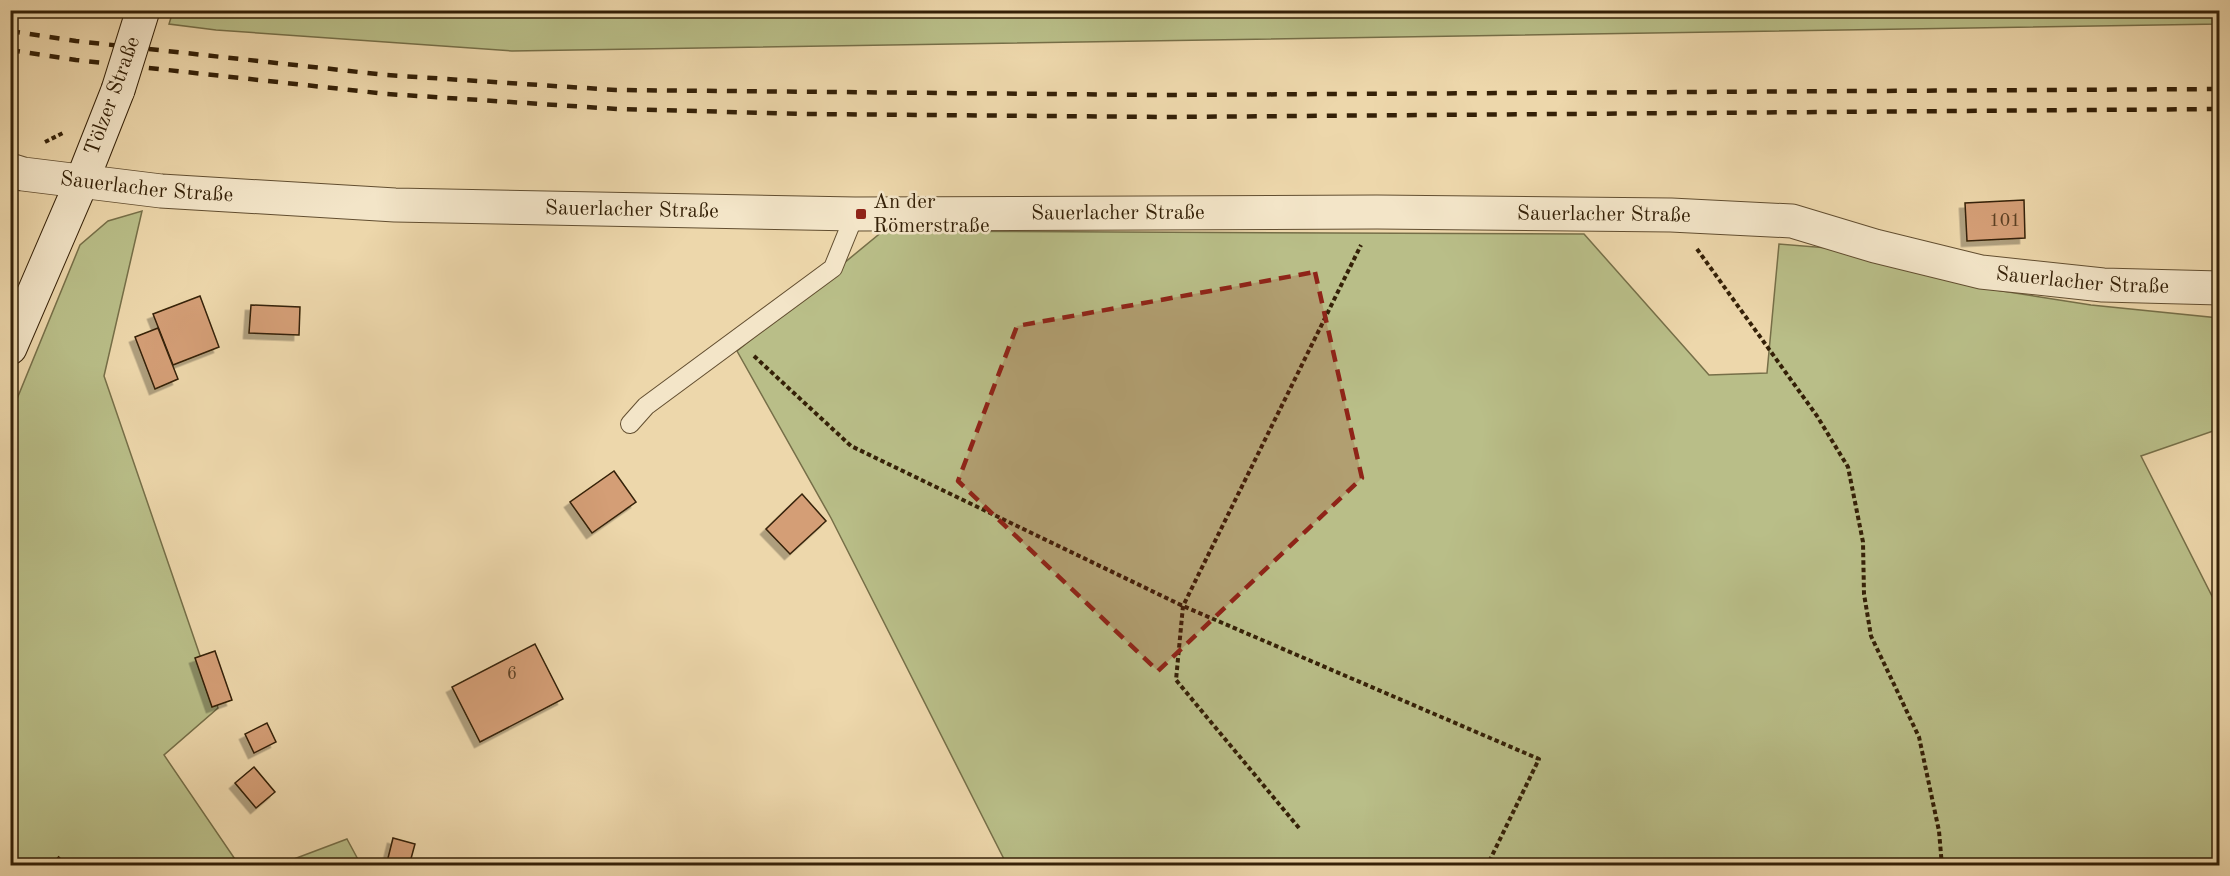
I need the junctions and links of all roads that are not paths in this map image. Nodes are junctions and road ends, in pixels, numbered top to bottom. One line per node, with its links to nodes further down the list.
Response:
1 (143, 10): 3 (street, Tölzer Straße, bridge)
2 (17, 172): 3 (street, Sauerlacher Straße)
3 (82, 181): 4 (street, Sauerlacher Straße); 6 (street, Tölzer Straße)
4 (855, 214): 5 (street, Sauerlacher Straße); 7 (lane)
5 (2220, 288)
6 (10, 348)
7 (630, 424)

